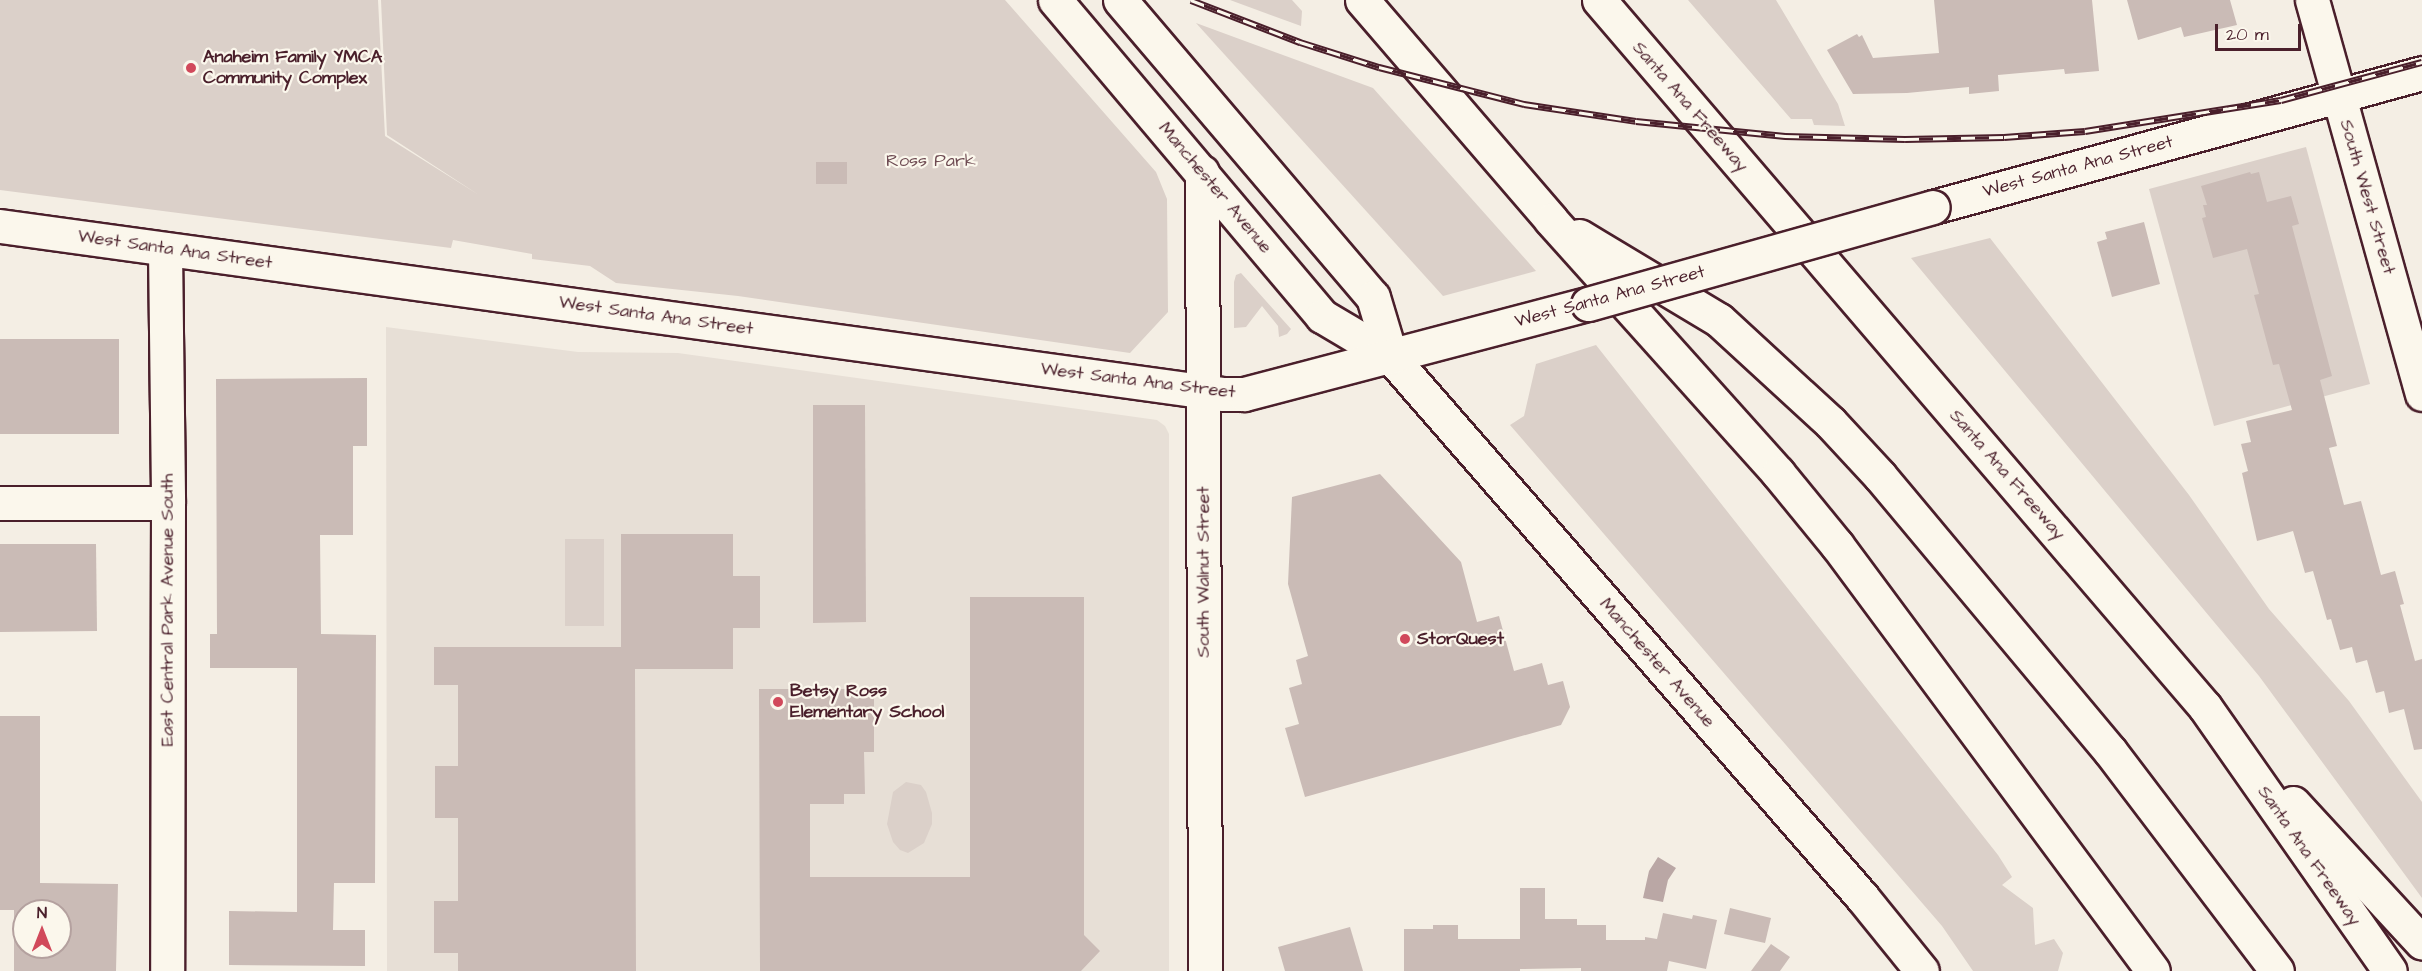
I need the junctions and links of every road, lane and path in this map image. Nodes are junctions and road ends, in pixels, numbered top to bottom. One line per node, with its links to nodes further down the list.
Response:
1 (1055, 0): 8 (main road, Manchester Avenue)
2 (1120, 0): 12 (main road, Manchester Avenue)
3 (1362, 0): 9 (main road)
4 (1599, 0): 17 (main road, Santa Ana Freeway)
5 (2312, 0): 7 (main road, South West Street)
6 (2422, 73): 7 (main road, West Santa Ana Street)
7 (2338, 95): 12 (main road, West Santa Ana Street, bridge); 14 (main road, South West Street)
8 (1202, 172): 12 (main road, Manchester Avenue); 13 (main road, South Walnut Street)
9 (1551, 220): 19 (main road); 23 (main road)
10 (0, 226): 11 (main road, West Santa Ana Street)
11 (165, 249): 13 (main road, West Santa Ana Street); 16 (main road, East Central Park Avenue South)
12 (1391, 357): 13 (main road, West Santa Ana Street); 22 (main road, Manchester Avenue)
13 (1203, 392): 21 (main road, South Walnut Street)
14 (2422, 394)
15 (0, 503): 16 (main road)
16 (168, 503): 20 (main road, East Central Park Avenue South)
17 (2205, 707): 18 (main road); 24 (main road, Santa Ana Freeway)
18 (2422, 943)
19 (2144, 963)
20 (167, 971)
21 (1205, 971)
22 (1922, 971)
23 (2277, 971)
24 (2390, 971)

